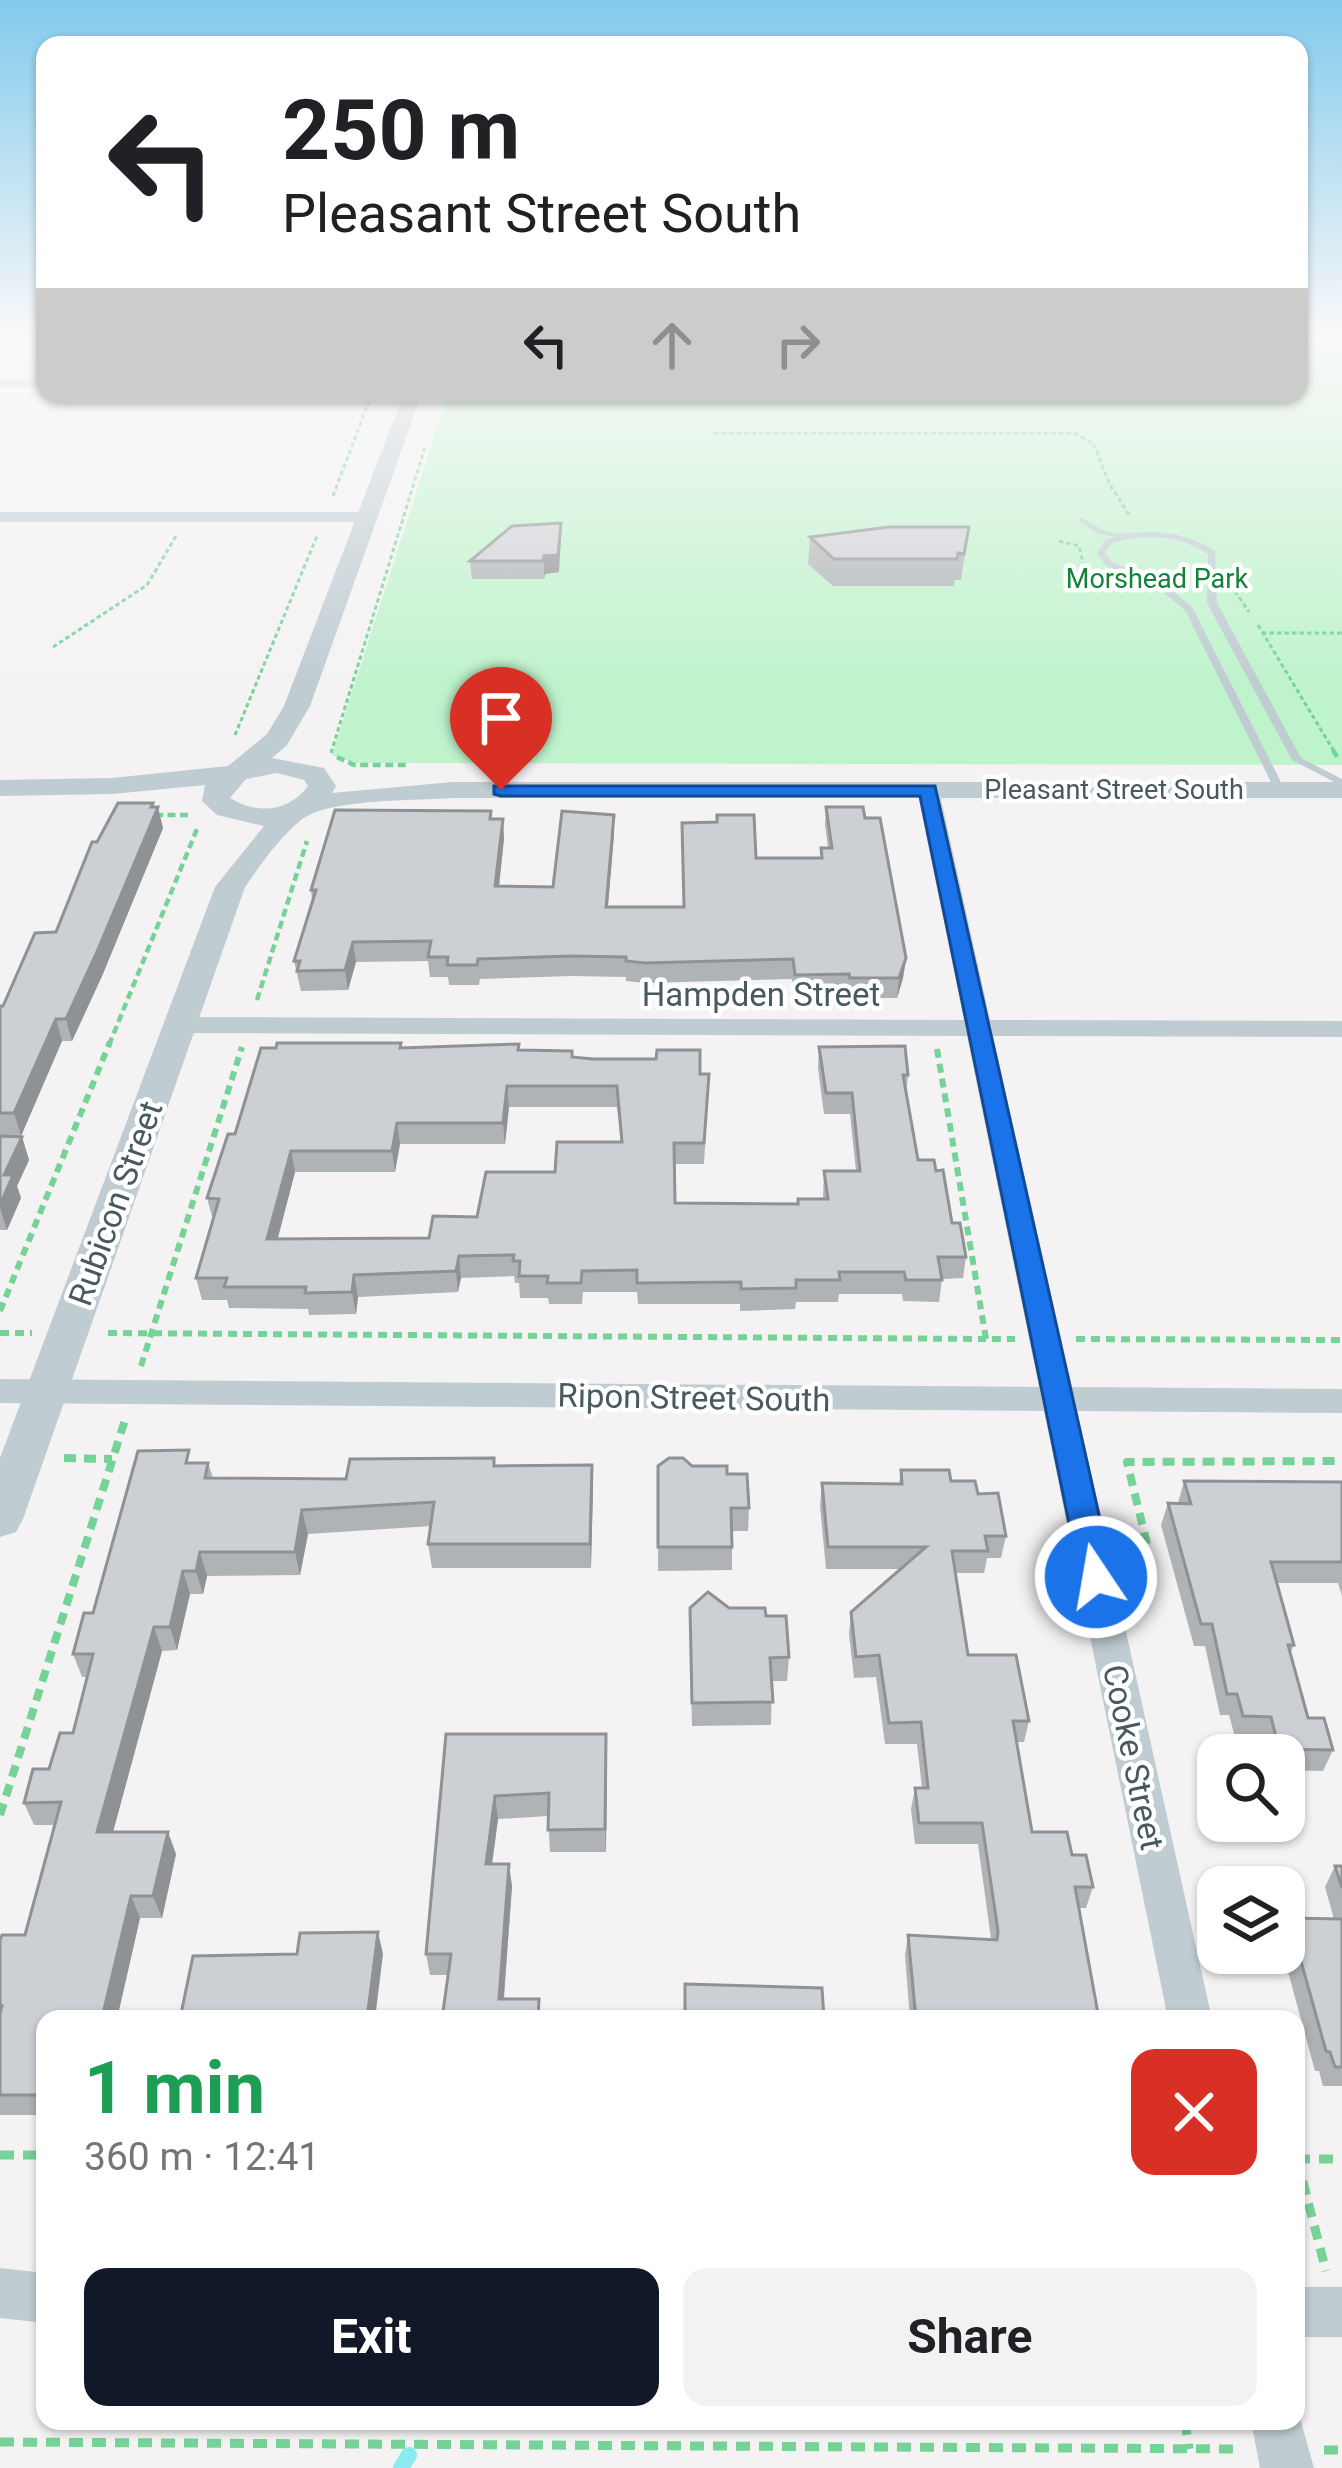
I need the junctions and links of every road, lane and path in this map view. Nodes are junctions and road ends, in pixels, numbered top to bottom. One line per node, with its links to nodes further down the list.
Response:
1 (350, 453): 7 (path)
2 (391, 453): 8 (street)
3 (423, 453): 25 (path)
4 (1098, 453): 9 (path)
5 (0, 517): 6 (street)
6 (186, 517): 7 (street); 20 (path)
7 (326, 517): 8 (street); 24 (path)
8 (367, 517): 21 (street)
9 (1137, 535): 11 (lane); 11 (lane); 16 (lane)
10 (1060, 541): 12 (path)
11 (1101, 553): 15 (lane)
12 (1092, 569)
13 (1235, 582): 14 (path)
14 (1250, 612)
15 (1194, 619): 16 (lane); 32 (lane)
16 (1220, 619): 27 (lane)
17 (1258, 625): 18 (path)
18 (1262, 633): 19 (path); 23 (path)
19 (1342, 633)
20 (53, 647)
21 (297, 706): 24 (street); 25 (street)
22 (354, 765): 26 (path)
23 (1342, 765)
24 (233, 766): 25 (street, Pleasant Street South); 29 (street, Pleasant Street South); 34 (street)
25 (318, 766): 30 (street, Pleasant Street South); 37 (street)
26 (352, 773)
27 (1342, 787): 32 (street, Pleasant Street South)
28 (0, 788): 29 (street)
29 (78, 788): 34 (street, Pleasant Street South)
30 (453, 790): 31 (street, Pleasant Street South); 37 (street, Pleasant Street South)
31 (928, 790): 32 (street, Pleasant Street South); 42 (street, Cooke Street)
32 (1280, 790)
33 (181, 805): 36 (path)
34 (225, 809): 37 (street, Pleasant Street South); 38 (street, Rubicon Street)
35 (153, 815): 36 (path)
36 (175, 815): 45 (path)
37 (302, 816): 38 (street, Rubicon Street); 39 (path)
38 (230, 887): 40 (street, Rubicon Street)
39 (253, 1014)
40 (180, 1025): 41 (street, Hampden Street); 55 (street, Rubicon Street)
41 (934, 1028): 42 (street, Hampden Street); 50 (path)
42 (979, 1028): 43 (street, Hampden Street); 51 (street, Cooke Street)
43 (1342, 1029)
44 (244, 1038): 48 (path)
45 (0, 1311)
46 (0, 1333): 47 (path)
47 (32, 1333)
48 (151, 1333): 49 (path); 50 (path); 53 (path)
49 (108, 1334)
50 (986, 1339): 51 (path)
51 (1045, 1339): 52 (path); 56 (street, Cooke Street)
52 (1342, 1340)
53 (139, 1372)
54 (0, 1391): 55 (street, Ripon Street South)
55 (46, 1391): 56 (street, Ripon Street South); 62 (street, Rubicon Street)
56 (1059, 1401): 57 (street, Ripon Street South); 65 (street, Cooke Street)
57 (1342, 1401)
58 (126, 1417): 60 (path)
59 (64, 1458): 60 (path)
60 (112, 1459): 64 (path)
61 (1342, 1461): 63 (path)
62 (0, 1519)
63 (1147, 1544)
64 (0, 1815)
65 (1188, 2010)
66 (0, 2155): 67 (path)
67 (36, 2155)
68 (1305, 2159): 69 (path)
69 (1342, 2159)
70 (1305, 2206): 71 (path)
71 (1325, 2312)
72 (1186, 2430): 75 (path)
73 (0, 2442): 75 (path)
74 (1282, 2446): 75 (path)
75 (1189, 2449)

